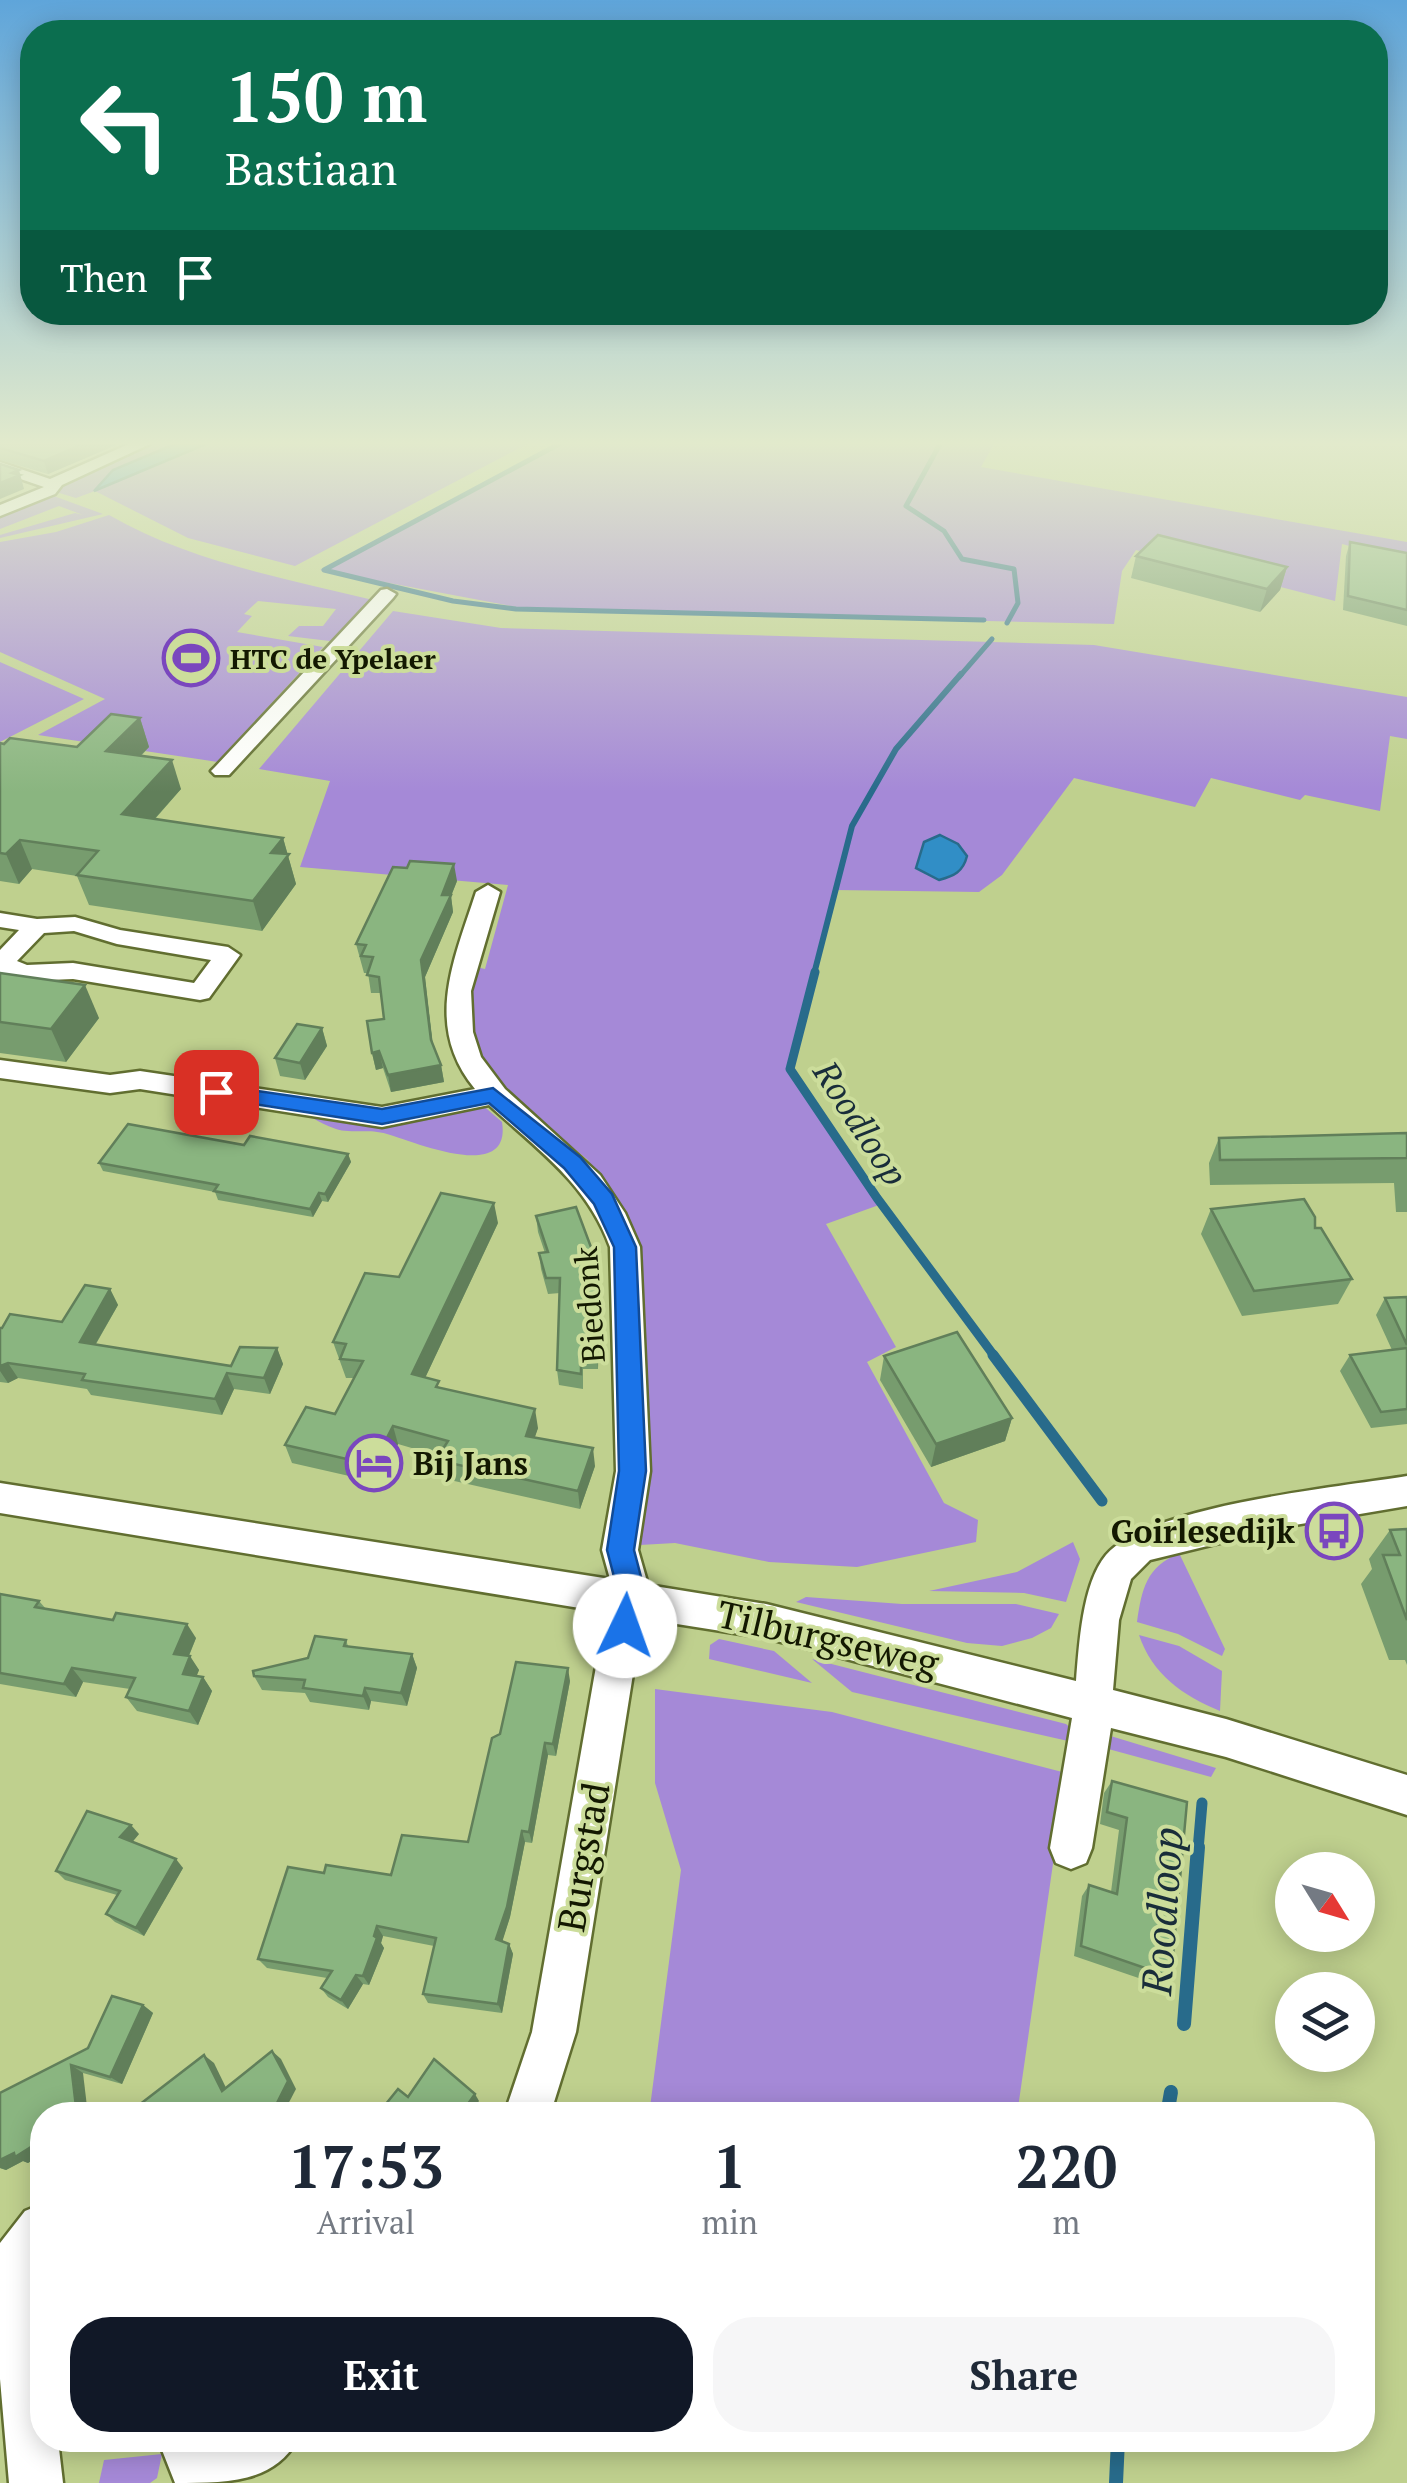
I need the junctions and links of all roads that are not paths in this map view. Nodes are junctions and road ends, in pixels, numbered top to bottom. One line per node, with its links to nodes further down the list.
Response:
1 (387, 594): 2 (street)
2 (222, 772)
3 (488, 892): 8 (street, Biedonk)
4 (0, 920): 5 (street)
5 (37, 926): 6 (street); 6 (street)
6 (0, 964)
7 (0, 1069): 8 (street)
8 (493, 1095): 11 (street, Biedonk)
9 (1407, 1491): 12 (street)
10 (0, 1498): 11 (street, Tilburgseweg)
11 (632, 1596): 12 (street, Tilburgseweg); 15 (street, Burgstad)
12 (1094, 1702): 13 (street, Tilburgseweg); 14 (street)
13 (1407, 1795)
14 (1071, 1848)
15 (531, 2102)
16 (30, 2243): 17 (street)
17 (30, 2423)
18 (33, 2452): 21 (street)
19 (189, 2452): 22 (street)
20 (256, 2452): 23 (street)
21 (36, 2483)
22 (202, 2483)
23 (219, 2483)

